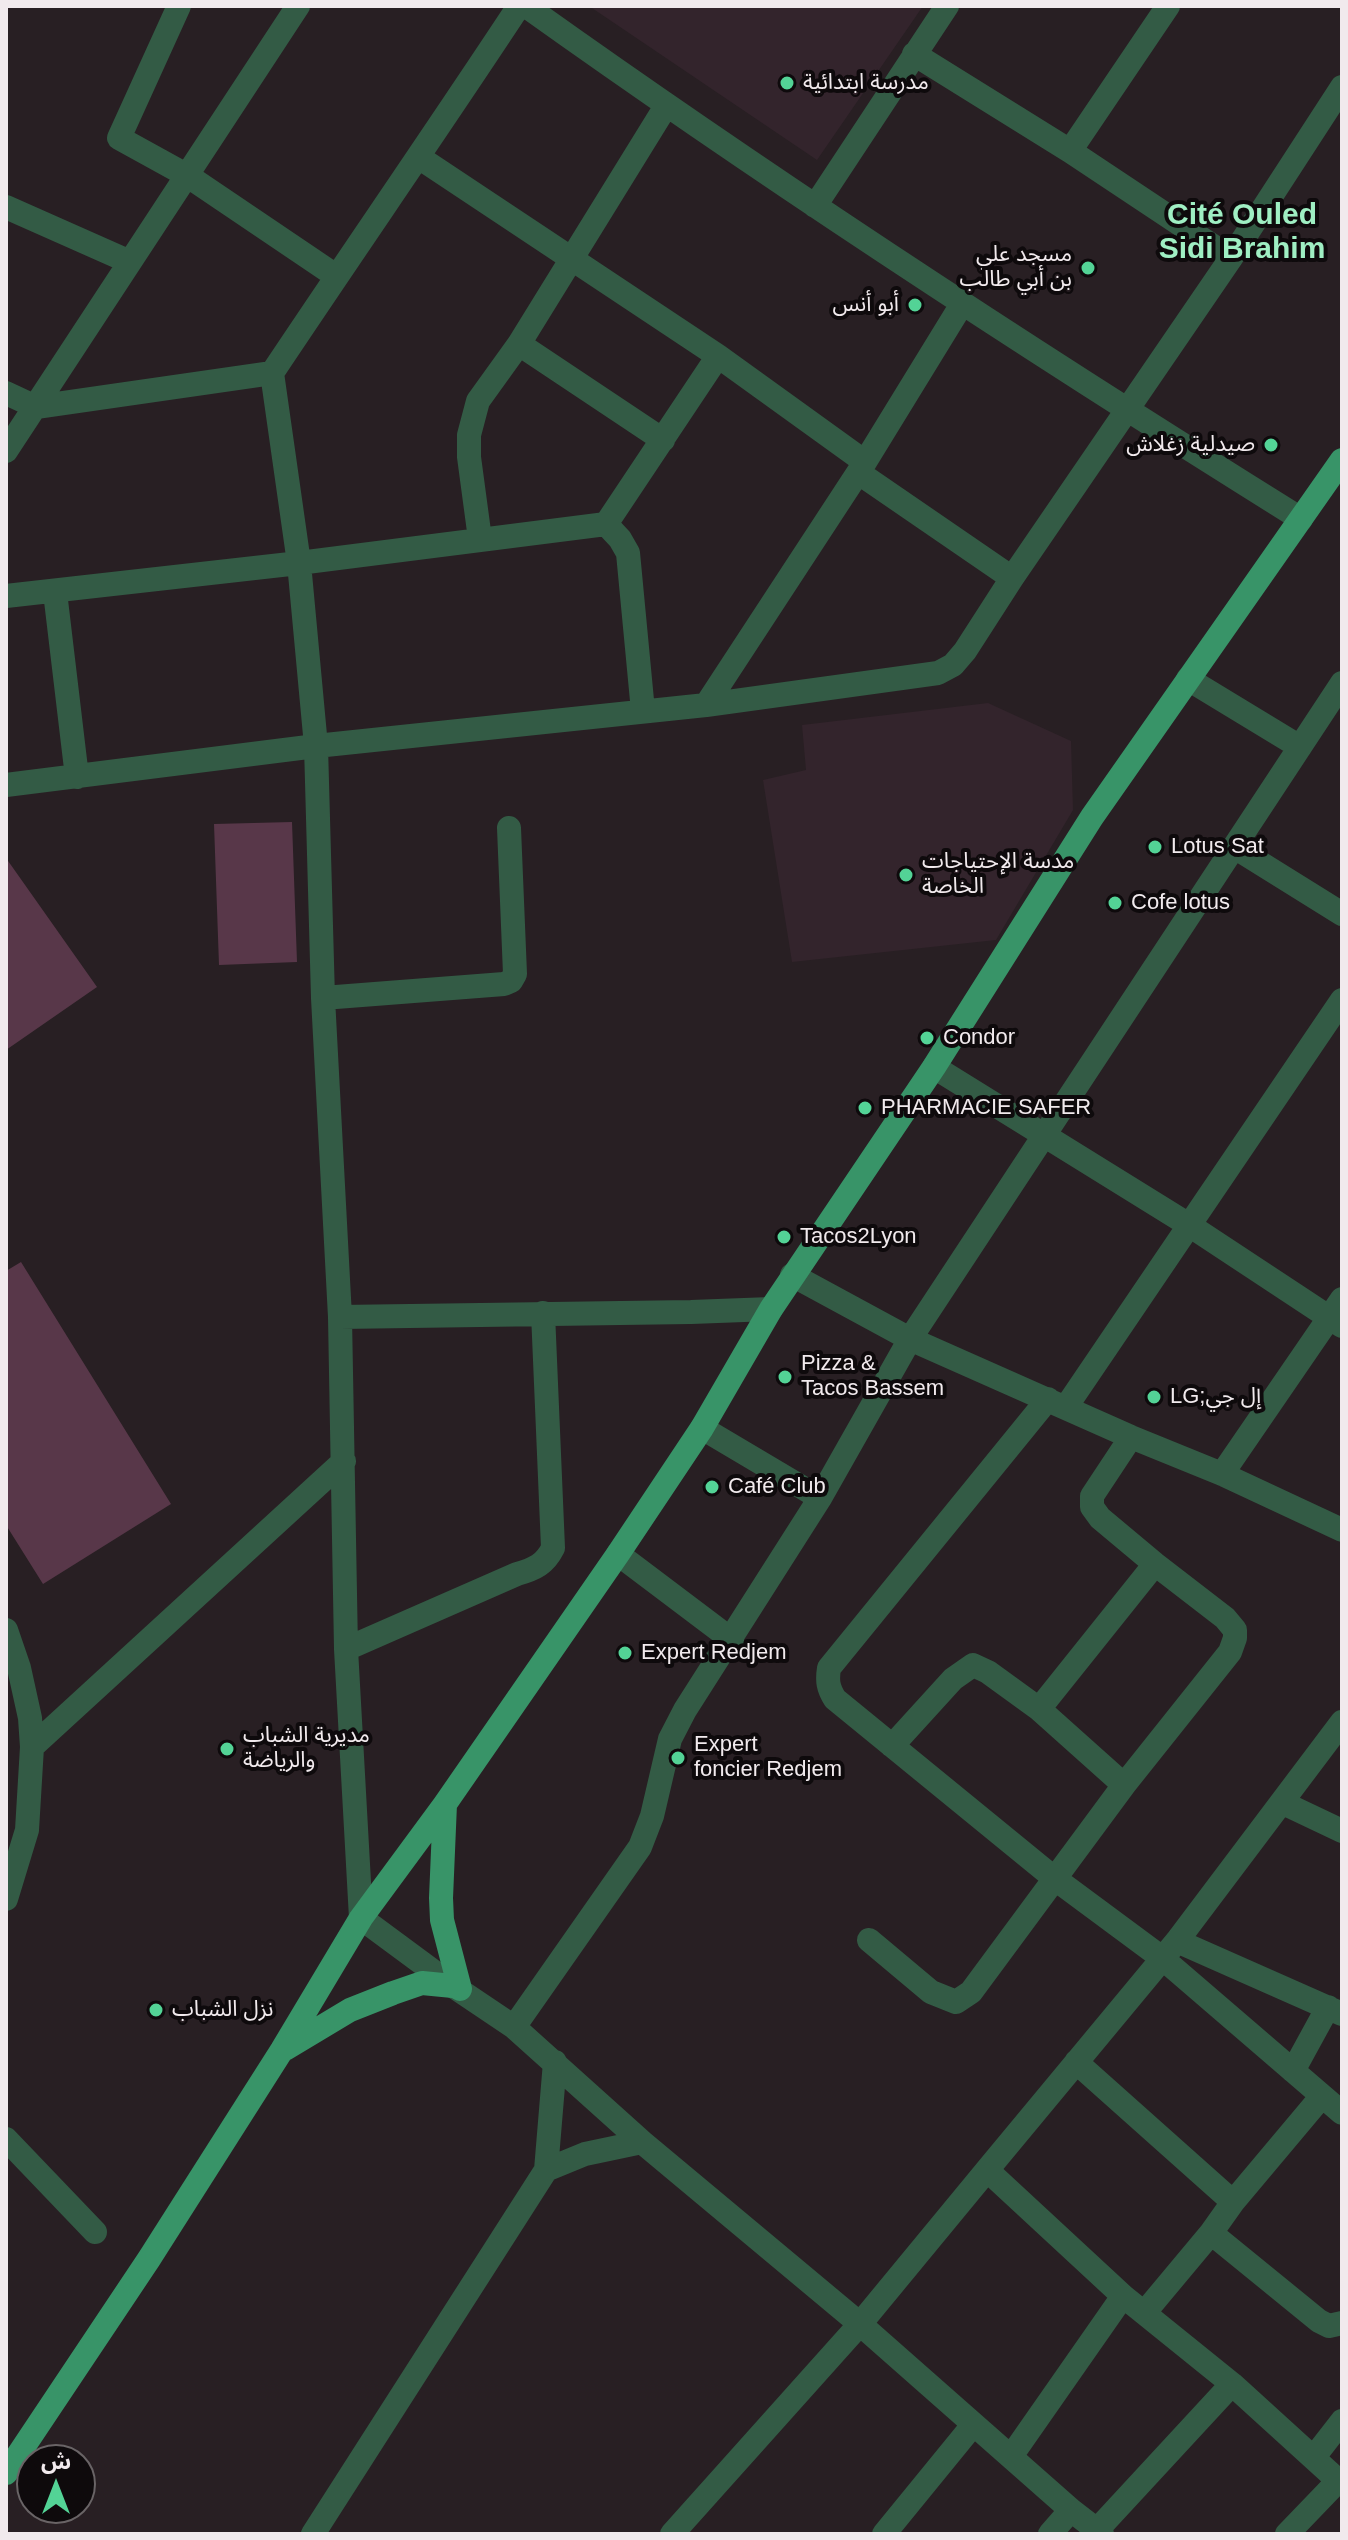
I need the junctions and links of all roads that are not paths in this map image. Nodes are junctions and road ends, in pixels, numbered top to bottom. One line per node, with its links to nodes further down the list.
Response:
1 (179, 6): 12 (street)
2 (298, 6): 12 (street)
3 (519, 6): 11 (street)
4 (526, 6): 9 (street)
5 (947, 6): 7 (street)
6 (1168, 6): 10 (street)
7 (914, 54): 10 (street); 13 (street)
8 (1340, 94): 15 (street)
9 (666, 106): 13 (street); 16 (street)
10 (1070, 151): 15 (street)
11 (420, 158): 16 (street); 18 (street)
12 (188, 176): 17 (street); 18 (street)
13 (815, 206): 19 (street)
14 (6, 207): 17 (street)
15 (1231, 258): 25 (street)
16 (573, 259): 20 (street); 21 (street)
17 (130, 262): 24 (street)
18 (336, 276): 22 (street)
19 (962, 304): 25 (street); 28 (street)
20 (519, 344): 26 (street); 32 (street)
21 (718, 356): 26 (street); 28 (street)
22 (272, 373): 24 (street); 33 (street)
23 (6, 393): 24 (street)
24 (36, 407): 27 (street)
25 (1128, 411): 30 (street); 34 (street)
26 (663, 440): 31 (street)
27 (6, 451)
28 (862, 467): 34 (street); 39 (street)
29 (1338, 476): 30 (main road)
30 (1301, 519): 37 (main road)
31 (606, 524): 32 (street); 40 (street)
32 (480, 539): 33 (street)
33 (299, 563): 35 (street); 41 (street)
34 (1012, 578): 39 (street)
35 (55, 592): 36 (street); 43 (street)
36 (6, 596)
37 (1188, 679): 42 (street); 50 (main road)
38 (1342, 683): 42 (street)
39 (706, 705): 40 (street)
40 (643, 711): 41 (street)
41 (316, 746): 43 (street); 48 (street)
42 (1300, 747): 46 (street)
43 (77, 777): 44 (street)
44 (6, 785)
45 (509, 828): 48 (street)
46 (1236, 848): 47 (street); 51 (street)
47 (1342, 914)
48 (323, 998): 57 (street)
49 (1342, 1000): 52 (street)
50 (934, 1067): 51 (street); 53 (main road)
51 (1046, 1135): 52 (street); 58 (street)
52 (1189, 1225): 56 (street); 59 (street)
53 (792, 1275): 54 (main road); 58 (street)
54 (771, 1309): 55 (street); 60 (main road)
55 (543, 1313): 57 (street); 70 (street)
56 (1338, 1314): 63 (street)
57 (340, 1317): 62 (street)
58 (910, 1339): 59 (street); 64 (street)
59 (1057, 1403): 61 (street); 73 (street)
60 (702, 1428): 64 (street); 66 (main road)
61 (1131, 1437): 63 (street); 67 (street)
62 (344, 1461): 70 (street); 74 (street)
63 (1222, 1474): 65 (street)
64 (820, 1498): 69 (street)
65 (1342, 1530)
66 (618, 1554): 69 (street); 77 (main road)
67 (1155, 1564): 71 (street); 75 (street)
68 (6, 1630): 74 (street)
69 (732, 1640): 86 (street)
70 (346, 1649): 81 (street)
71 (1039, 1709): 73 (street); 75 (street)
72 (1341, 1725): 76 (street)
73 (892, 1746): 79 (street)
74 (32, 1747): 80 (street)
75 (1124, 1785): 79 (street)
76 (1283, 1803): 78 (street); 83 (street)
77 (445, 1804): 81 (main road); 84 (main road)
78 (1342, 1831)
79 (1054, 1878): 82 (street); 83 (street)
80 (6, 1899)
81 (361, 1918): 84 (street); 87 (main road)
82 (869, 1940)
83 (1169, 1950): 85 (street); 89 (street); 90 (street)
84 (456, 1987): 86 (street); 87 (main road)
85 (1335, 2010): 90 (street)
86 (514, 2027): 88 (street)
87 (282, 2050): 109 (main road)
88 (555, 2062): 94 (street); 95 (street)
89 (1076, 2062): 96 (street); 97 (street)
90 (1293, 2071): 91 (street)
91 (1322, 2096): 92 (street); 97 (street)
92 (1342, 2113)
93 (6, 2139): 98 (street)
94 (642, 2142): 95 (street); 103 (street)
95 (546, 2170): 113 (street)
96 (987, 2170): 100 (street); 103 (street)
97 (1233, 2202): 99 (street)
98 (95, 2232)
99 (1211, 2233): 101 (street); 102 (street)
100 (1123, 2296): 101 (street); 107 (street)
101 (1145, 2312): 104 (street)
102 (1342, 2323)
103 (860, 2324): 106 (street); 114 (street)
104 (1232, 2384): 108 (street); 112 (street)
105 (1342, 2421): 108 (street)
106 (973, 2425): 107 (street); 115 (street)
107 (1012, 2455): 111 (street)
108 (1314, 2457): 110 (street)
109 (6, 2473)
110 (1340, 2483): 117 (street)
111 (1071, 2510): 112 (street); 116 (street)
112 (1100, 2532)
113 (313, 2534)
114 (672, 2534)
115 (884, 2534)
116 (1050, 2534)
117 (1287, 2534)

